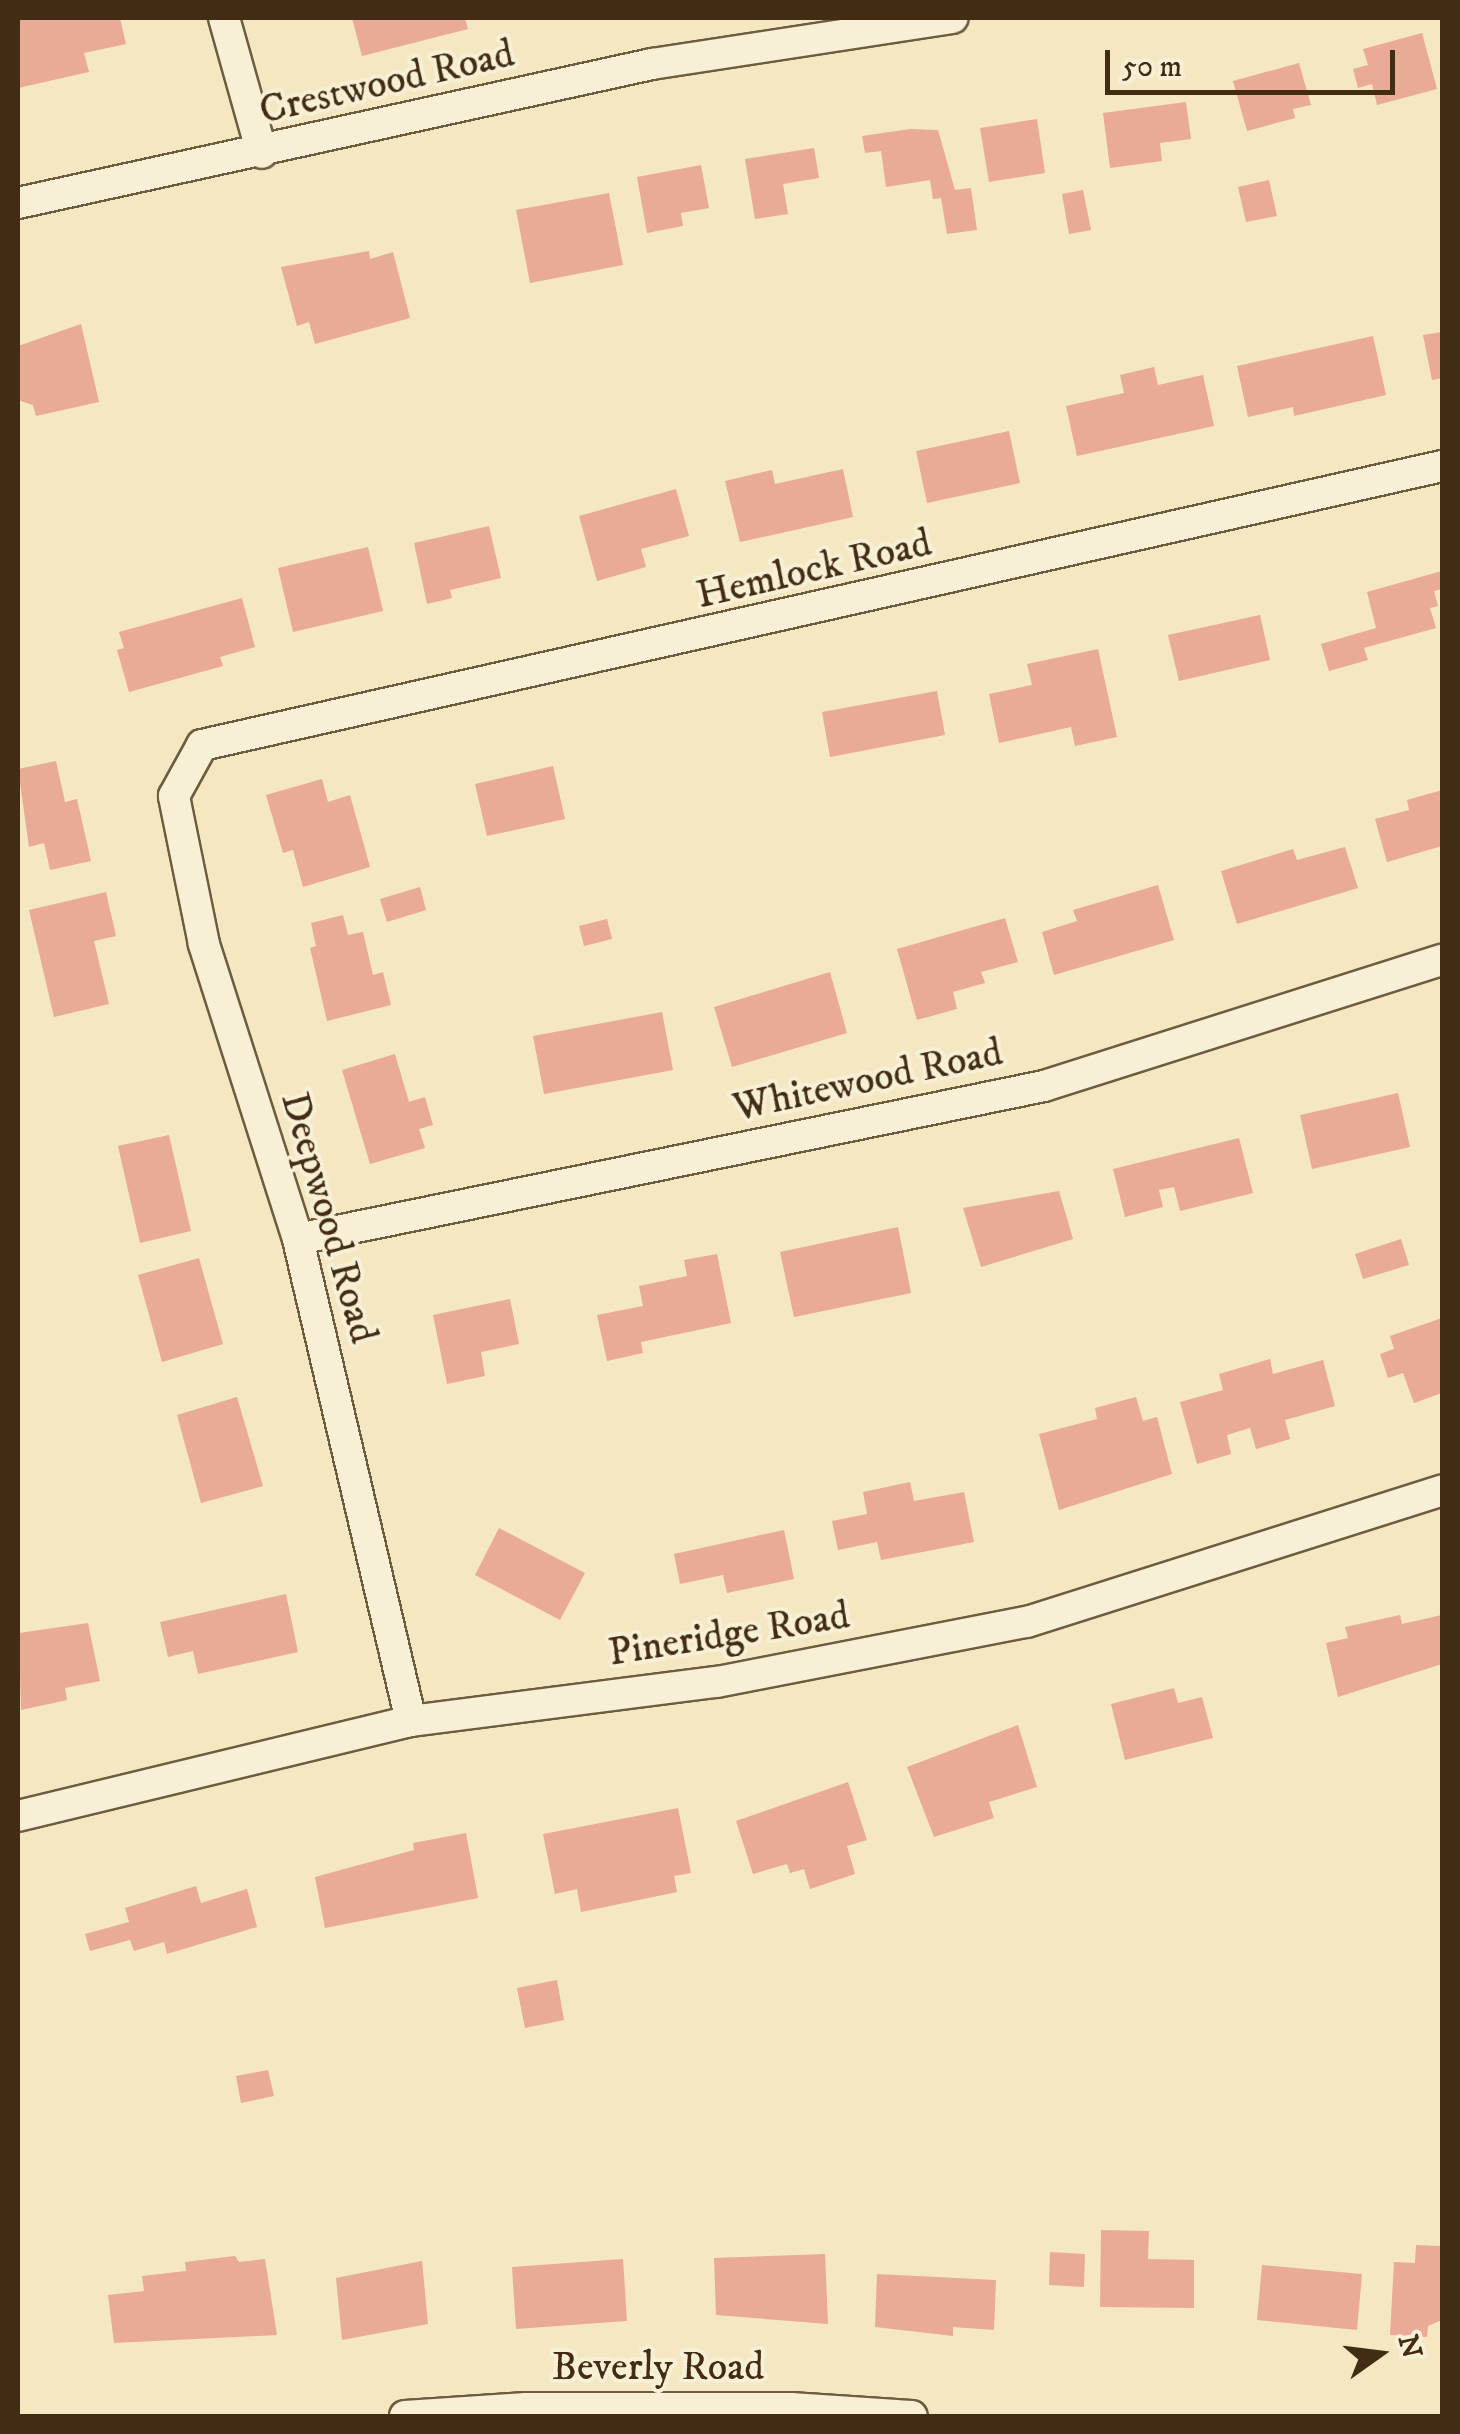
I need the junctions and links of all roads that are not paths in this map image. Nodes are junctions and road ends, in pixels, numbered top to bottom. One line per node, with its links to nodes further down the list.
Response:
1 (224, 18): 3 (street)
2 (952, 18): 3 (street, Crestwood Road)
3 (262, 153): 4 (street, Crestwood Road)
4 (18, 203)
5 (1442, 466): 6 (street, Hemlock Road)
6 (202, 746): 8 (street, Deepwood Road)
7 (1442, 960): 8 (street, Whitewood Road)
8 (298, 1238): 10 (street, Deepwood Road)
9 (1442, 1490): 10 (street, Pineridge Road)
10 (412, 1721): 11 (street, Pineridge Road)
11 (18, 1816)
12 (405, 2416): 13 (street, Beverly Road)
13 (912, 2416)

